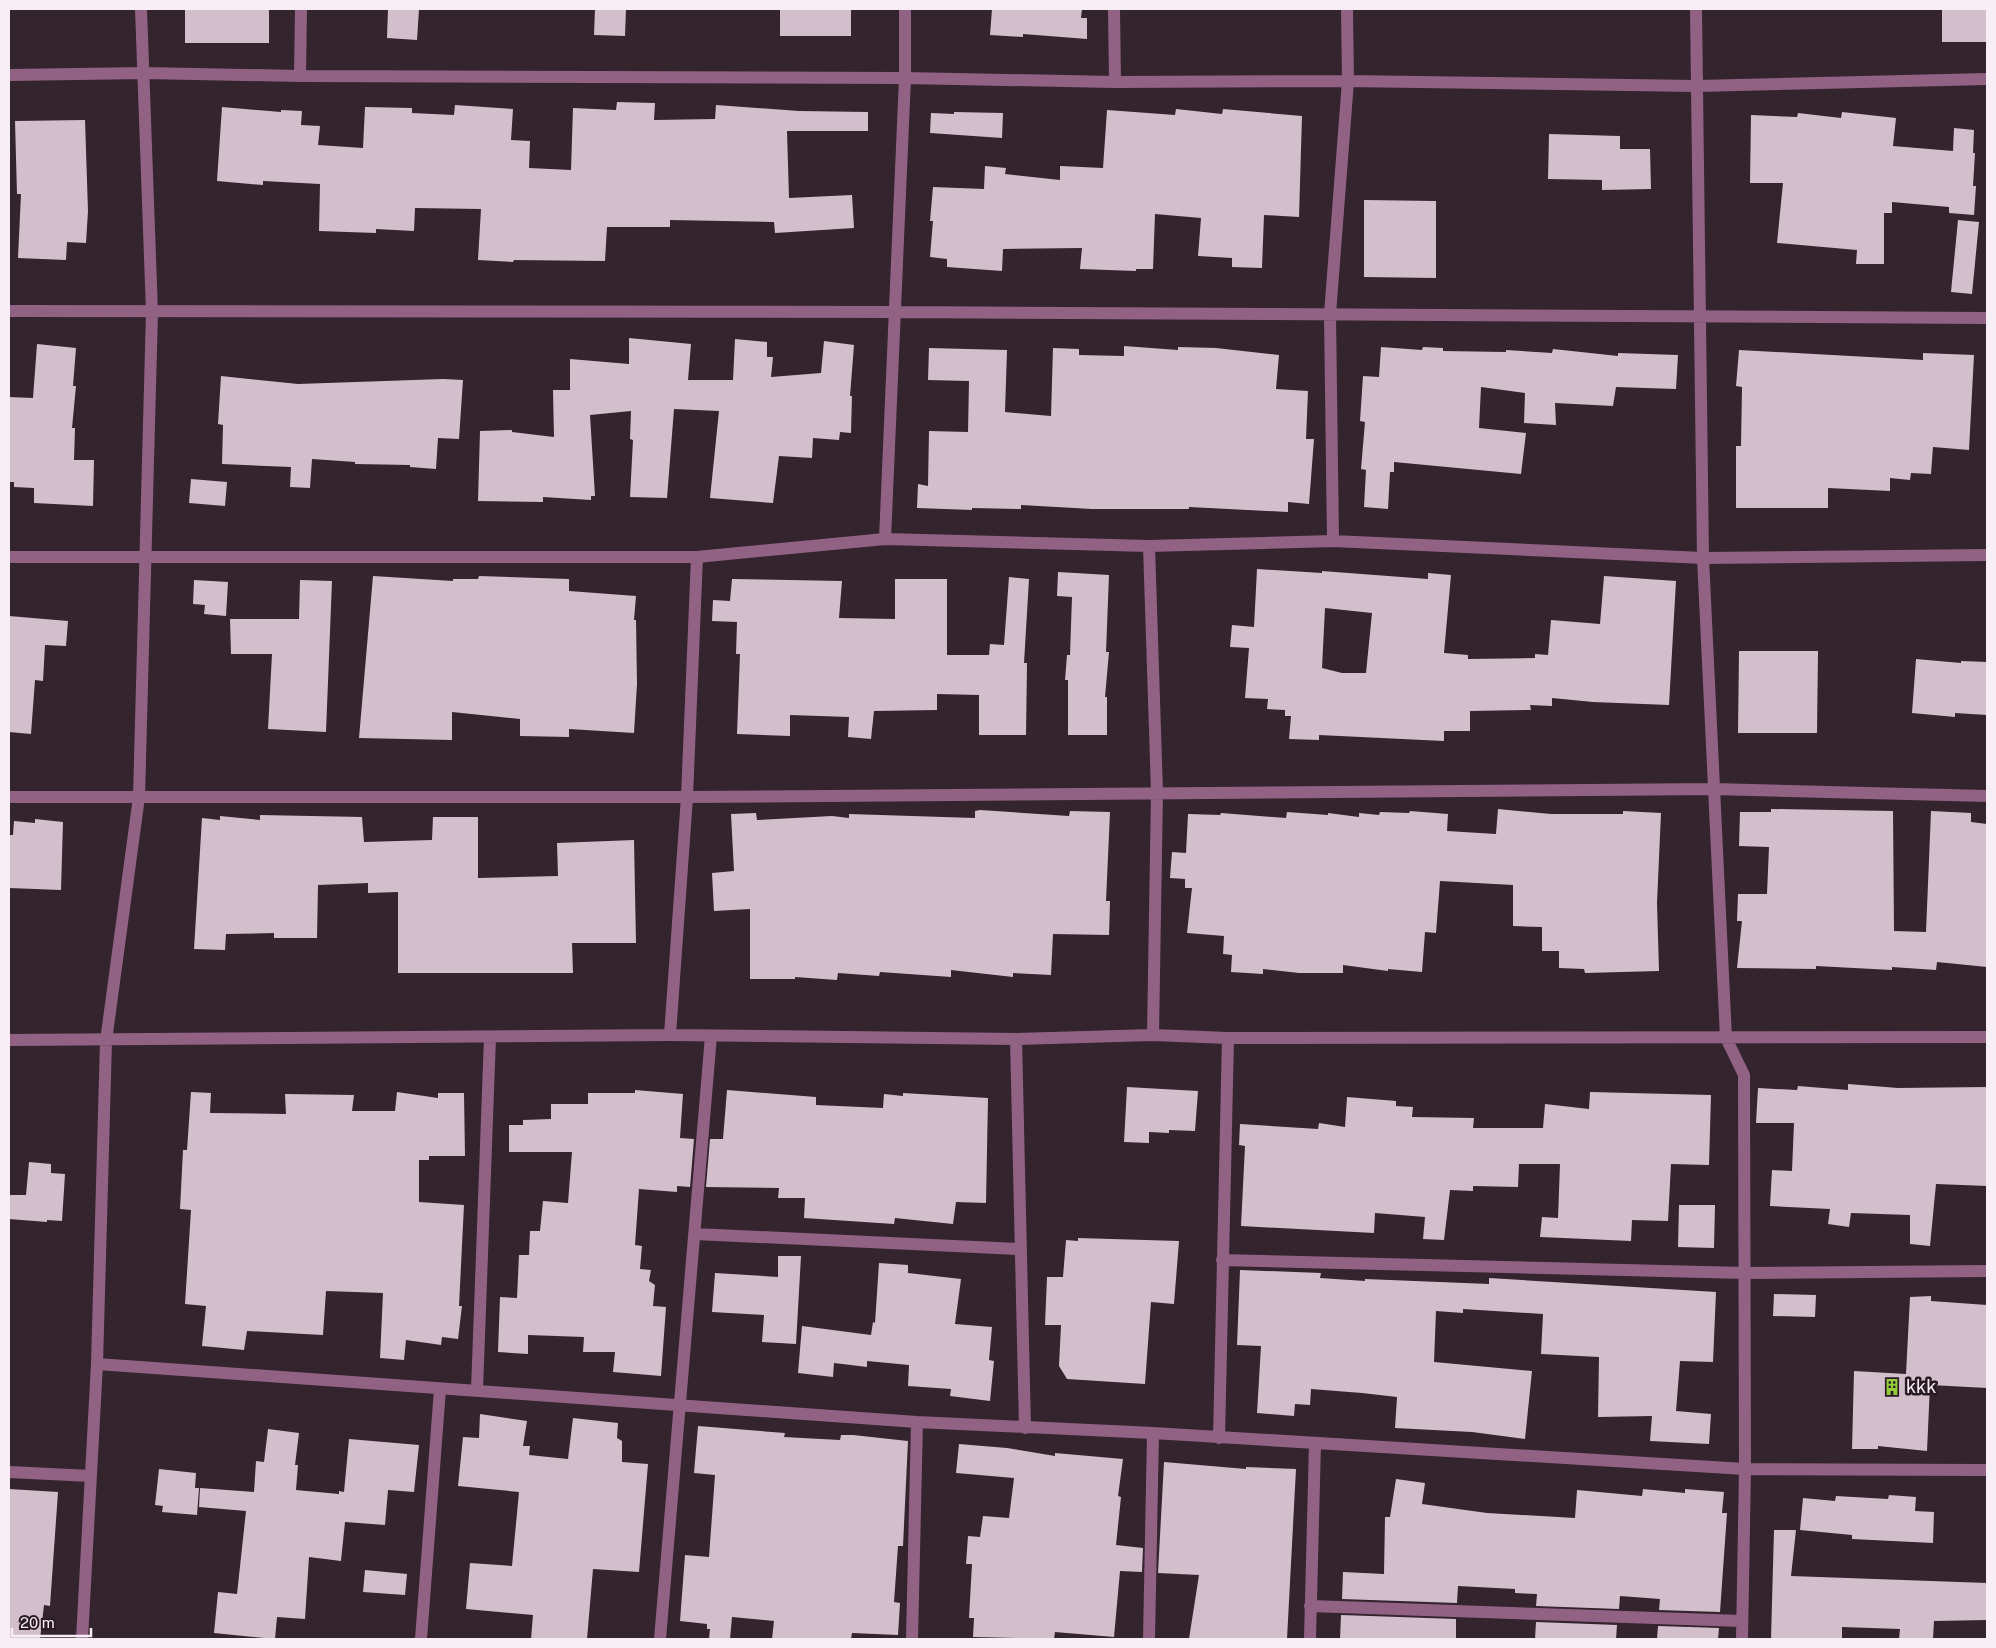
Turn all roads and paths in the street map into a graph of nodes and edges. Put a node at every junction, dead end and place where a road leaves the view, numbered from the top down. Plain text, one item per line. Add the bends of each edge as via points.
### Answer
1 (141, 9) edge
2 (301, 9) edge
3 (906, 9) edge
4 (1114, 9) edge
5 (1348, 9) edge
6 (1696, 9) edge
7 (145, 73) junction
8 (9, 75) edge
9 (300, 76) junction
10 (905, 78) junction
11 (1987, 79) edge
12 (1348, 81) junction
13 (1115, 82) junction
14 (1697, 86) junction
15 (9, 311) edge
16 (152, 312) junction
17 (895, 312) junction
18 (1330, 314) junction
19 (1700, 318) junction
20 (1987, 318) edge
21 (885, 539) junction
22 (1333, 541) junction
23 (1149, 546) junction
24 (1987, 556) edge
25 (9, 557) edge
26 (145, 557) junction
27 (697, 557) junction
28 (1703, 558) junction
29 (1714, 789) junction
30 (1157, 792) junction
31 (1987, 796) edge
32 (9, 797) edge
33 (139, 797) junction
34 (687, 797) junction
35 (670, 1035) junction
36 (1153, 1035) junction
37 (711, 1036) junction
38 (490, 1037) junction
39 (1987, 1037) edge
40 (1228, 1038) junction
41 (1726, 1038) junction
42 (1016, 1039) junction
43 (9, 1040) edge
44 (106, 1041) junction
45 (696, 1234) junction
46 (1019, 1249) junction
47 (1222, 1260) junction
48 (1987, 1272) edge
49 (1744, 1273) junction
50 (98, 1364) junction
51 (440, 1389) junction
52 (477, 1390) junction
53 (681, 1403) junction
54 (917, 1422) junction
55 (1025, 1428) junction
56 (1153, 1433) junction
57 (1218, 1438) junction
58 (1316, 1443) junction
59 (1745, 1469) junction
60 (1987, 1470) edge
61 (9, 1472) edge
62 (91, 1476) junction
63 (1310, 1606) junction
64 (1742, 1622) junction
65 (82, 1639) edge
66 (421, 1639) edge
67 (660, 1639) edge
68 (912, 1639) edge
69 (1149, 1639) edge
70 (1310, 1639) edge
71 (1742, 1639) edge

1 - 7 street
2 - 9 street
3 - 10 street
4 - 13 street
5 - 12 street
6 - 14 street
7 - 8 street
7 - 9 street
7 - 16 street
9 - 10 street
10 - 13 street
10 - 17 street
11 - 14 street
12 - 13 street
12 - 14 street
12 - 18 street
14 - 19 street
15 - 16 street
16 - 17 street
16 - 26 street
17 - 18 street
17 - 21 street
18 - 19 street
18 - 22 street
19 - 20 street
19 - 28 street
21 - 23 street
21 - 27 street
22 - 23 street
22 - 28 street
23 - 30 street
24 - 28 street
25 - 26 street
26 - 27 street
26 - 33 street
27 - 34 street
28 - 29 street
29 - 30 street
29 - 31 street
29 - 41 street
30 - 34 street
30 - 36 street
32 - 33 street
33 - 34 street
33 - 44 street
34 - 35 street
35 - 37 street
35 - 38 street
36 - 40 street
36 - 42 street
37 - 42 street
37 - 45 street
38 - 44 street
38 - 52 street
39 - 41 street
40 - 41 street
40 - 47 street
41 - 49 street via 1744,1075
42 - 46 street
43 - 44 street
44 - 50 street
45 - 46 street
45 - 53 street
46 - 55 street
47 - 49 street
47 - 57 street
48 - 49 street
49 - 59 street
50 - 51 street
50 - 62 street
51 - 52 street
51 - 66 street
52 - 53 street
53 - 54 street
53 - 67 street
54 - 55 street
54 - 68 street
55 - 56 street
56 - 57 street
56 - 69 street
57 - 58 street
58 - 59 street
58 - 63 street
59 - 60 street
59 - 64 street
61 - 62 street
62 - 65 street
63 - 64 street
63 - 70 street
64 - 71 street

